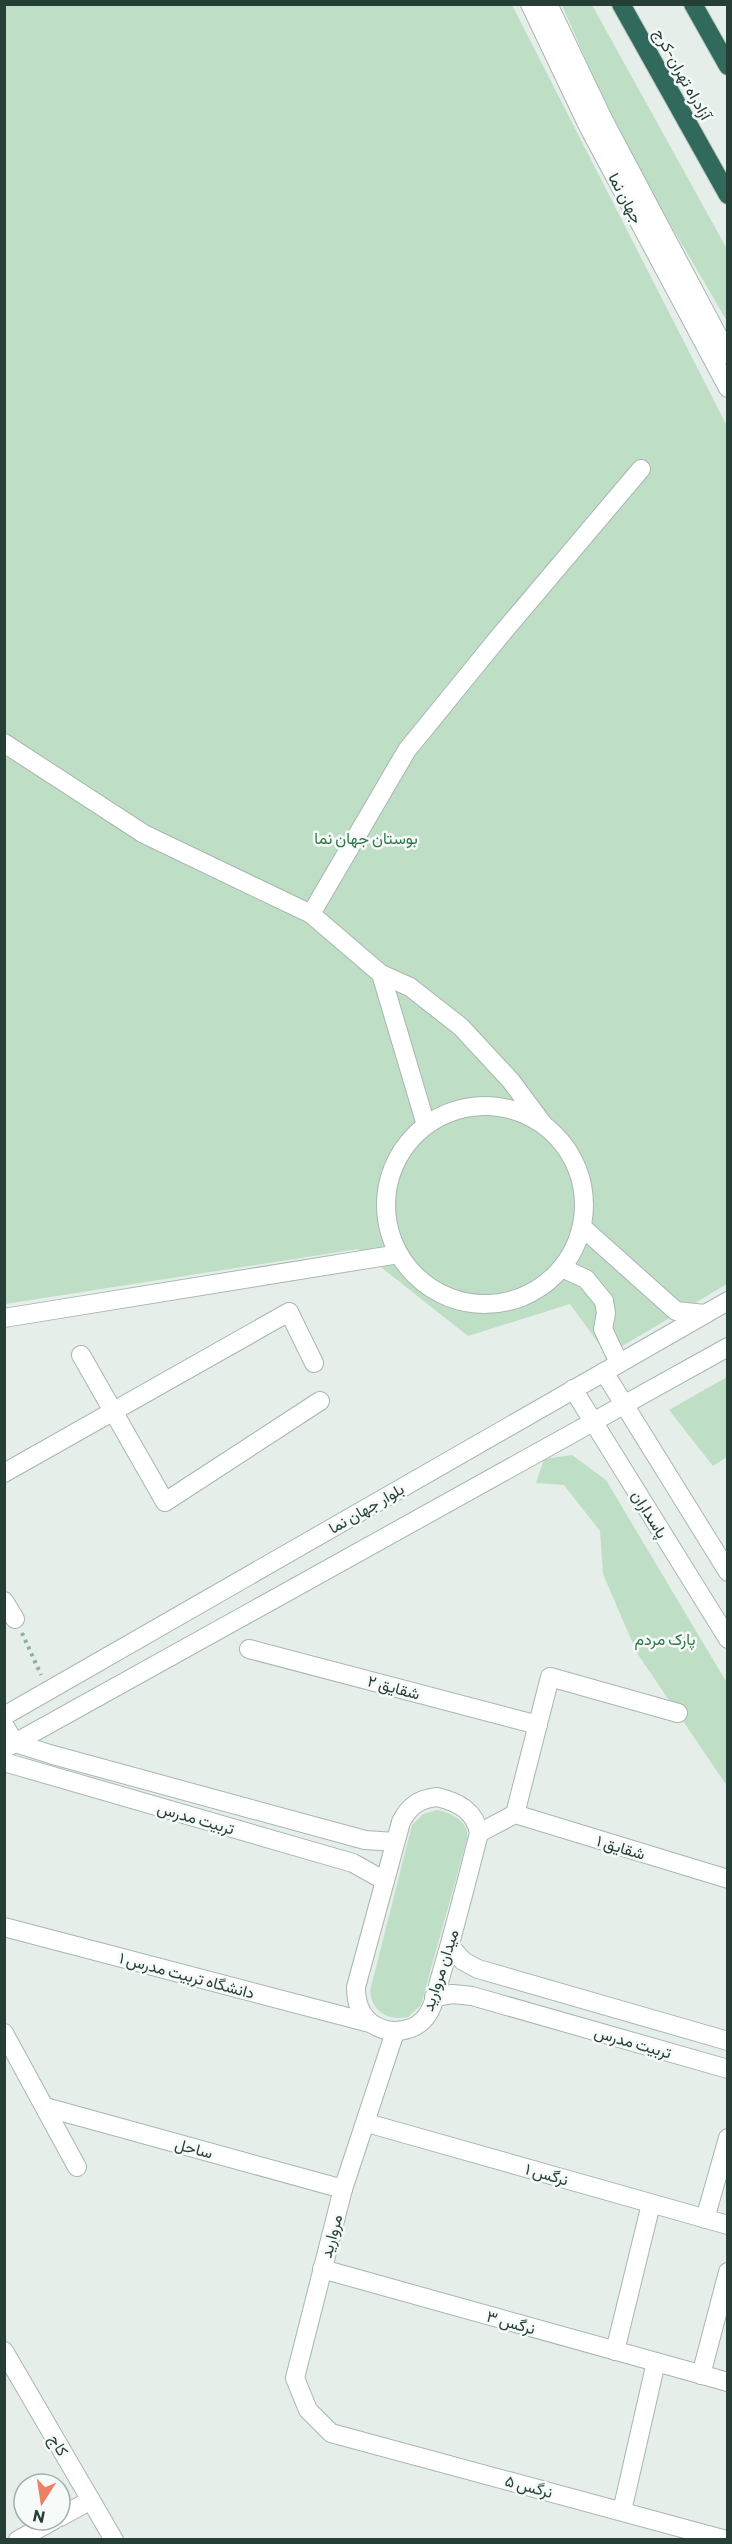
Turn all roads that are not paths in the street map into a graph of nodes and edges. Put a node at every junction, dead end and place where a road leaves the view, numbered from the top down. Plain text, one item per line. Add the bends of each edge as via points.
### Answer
1 (530, 4) edge
2 (548, 4) edge
3 (621, 4) edge
4 (693, 4) edge
5 (728, 66) edge
6 (728, 195) edge
7 (728, 355) edge
8 (728, 388) edge
9 (642, 469) dead end
10 (4, 743) edge
11 (311, 914) junction
12 (381, 974) junction
13 (543, 1124) junction
14 (426, 1125) junction
15 (582, 1227) junction
16 (399, 1254) junction
17 (562, 1268) junction
18 (728, 1301) edge
19 (705, 1314) junction
20 (4, 1318) edge
21 (728, 1347) edge
22 (81, 1354) dead end
23 (314, 1363) dead end
24 (611, 1367) junction
25 (573, 1389) junction
26 (320, 1401) dead end
27 (624, 1403) junction
28 (114, 1412) junction
29 (593, 1421) junction
30 (4, 1473) edge
31 (728, 1572) edge
32 (4, 1601) edge
33 (15, 1619) road end
34 (728, 1639) edge
35 (249, 1649) dead end
36 (678, 1713) dead end
37 (4, 1716) edge
38 (4, 1725) edge
39 (538, 1725) junction
40 (10, 1746) edge
41 (4, 1762) edge
42 (515, 1814) junction
43 (479, 1833) junction
44 (395, 1842) junction
45 (728, 1879) edge
46 (385, 1881) junction
47 (4, 1927) edge
48 (450, 1946) junction
49 (434, 1997) junction
50 (370, 2023) junction
51 (395, 2031) junction
52 (4, 2033) edge
53 (728, 2041) edge
54 (728, 2069) edge
55 (45, 2107) junction
56 (367, 2123) junction
57 (728, 2138) edge
58 (77, 2167) dead end
59 (344, 2189) junction
60 (651, 2204) junction
61 (705, 2219) junction
62 (728, 2226) edge
63 (322, 2269) junction
64 (728, 2272) edge
65 (4, 2350) edge
66 (615, 2351) junction
67 (656, 2362) junction
68 (701, 2375) junction
69 (728, 2382) edge
70 (331, 2433) joint
71 (91, 2500) junction
72 (72, 2510) edge
73 (622, 2511) junction
74 (32, 2532) edge
75 (18, 2540) edge
76 (114, 2540) edge
77 (726, 2540) edge

1 - 8 street, جهان نما via 588,126
2 - 7 street, جهان نما via 603,119
3 - 6 highway, آزادراه تهران-کرج
4 - 5 highway
9 - 11 street via 407,750
10 - 11 street via 144,834
11 - 12 street
12 - 13 street via 410,987 460,1027 511,1081
12 - 14 street
13 - 14 street via 515,1110 484,1106 453,1111
13 - 15 street via 564,1144 578,1169 585,1198
14 - 16 street via 405,1146 392,1171 386,1199 389,1227
15 - 17 street
15 - 19 street via 676,1311
16 - 17 street via 416,1276 438,1292 491,1304 518,1299 542,1286
16 - 20 street
17 - 24 street via 586,1279 604,1301 603,1329
18 - 19 street, بلوار جهان نما
19 - 24 street, بلوار جهان نما
21 - 27 street
22 - 28 street
23 - 28 street via 289,1312
24 - 25 street, بلوار جهان نما
24 - 27 street
25 - 29 street, پاسداران
25 - 37 street, بلوار جهان نما
26 - 28 street via 165,1502
27 - 29 street
27 - 31 street
28 - 30 street
29 - 34 street, پاسداران
29 - 40 street
32 - 33 street
35 - 39 street, شقایق ۲
36 - 39 street via 550,1677
38 - 40 street
39 - 42 street
40 - 44 street, تربیت مدرس via 365,1840
41 - 46 street, تربیت مدرس via 353,1863
42 - 43 street
42 - 45 street, شقایق ۱
43 - 44 street via 477,1821 459,1805 437,1797 425,1798 406,1811
43 - 48 street, میدان مروارید
44 - 46 street
46 - 50 street via 356,1987 361,2013
47 - 50 street, ۱ دانشگاه تربیت مدرس
48 - 49 street, میدان مروارید
48 - 53 street, تربیت مدرس via 463,1961 478,1969
49 - 51 street, میدان مروارید via 429,2013 420,2023
49 - 54 street, تربیت مدرس via 472,1996
50 - 51 street
51 - 56 street, مروارید
52 - 55 street
55 - 58 street
55 - 59 street, ساحل
56 - 59 street, مروارید
56 - 60 street, نرگس ۱
57 - 61 street
59 - 63 street, مروارید
60 - 61 street, نرگس ۱
60 - 66 street
61 - 62 street, نرگس ۱
63 - 66 street, نرگس ۳
63 - 70 street, مروارید via 295,2378 308,2410
64 - 68 street
65 - 71 street, کاج
66 - 67 street, نرگس ۳
67 - 68 street, نرگس ۳
67 - 73 street
68 - 69 street, نرگس ۳
70 - 73 street, ۵ نرگس
71 - 72 street
71 - 76 street, کاج
73 - 77 street, ۵ نرگس
74 - 75 street

